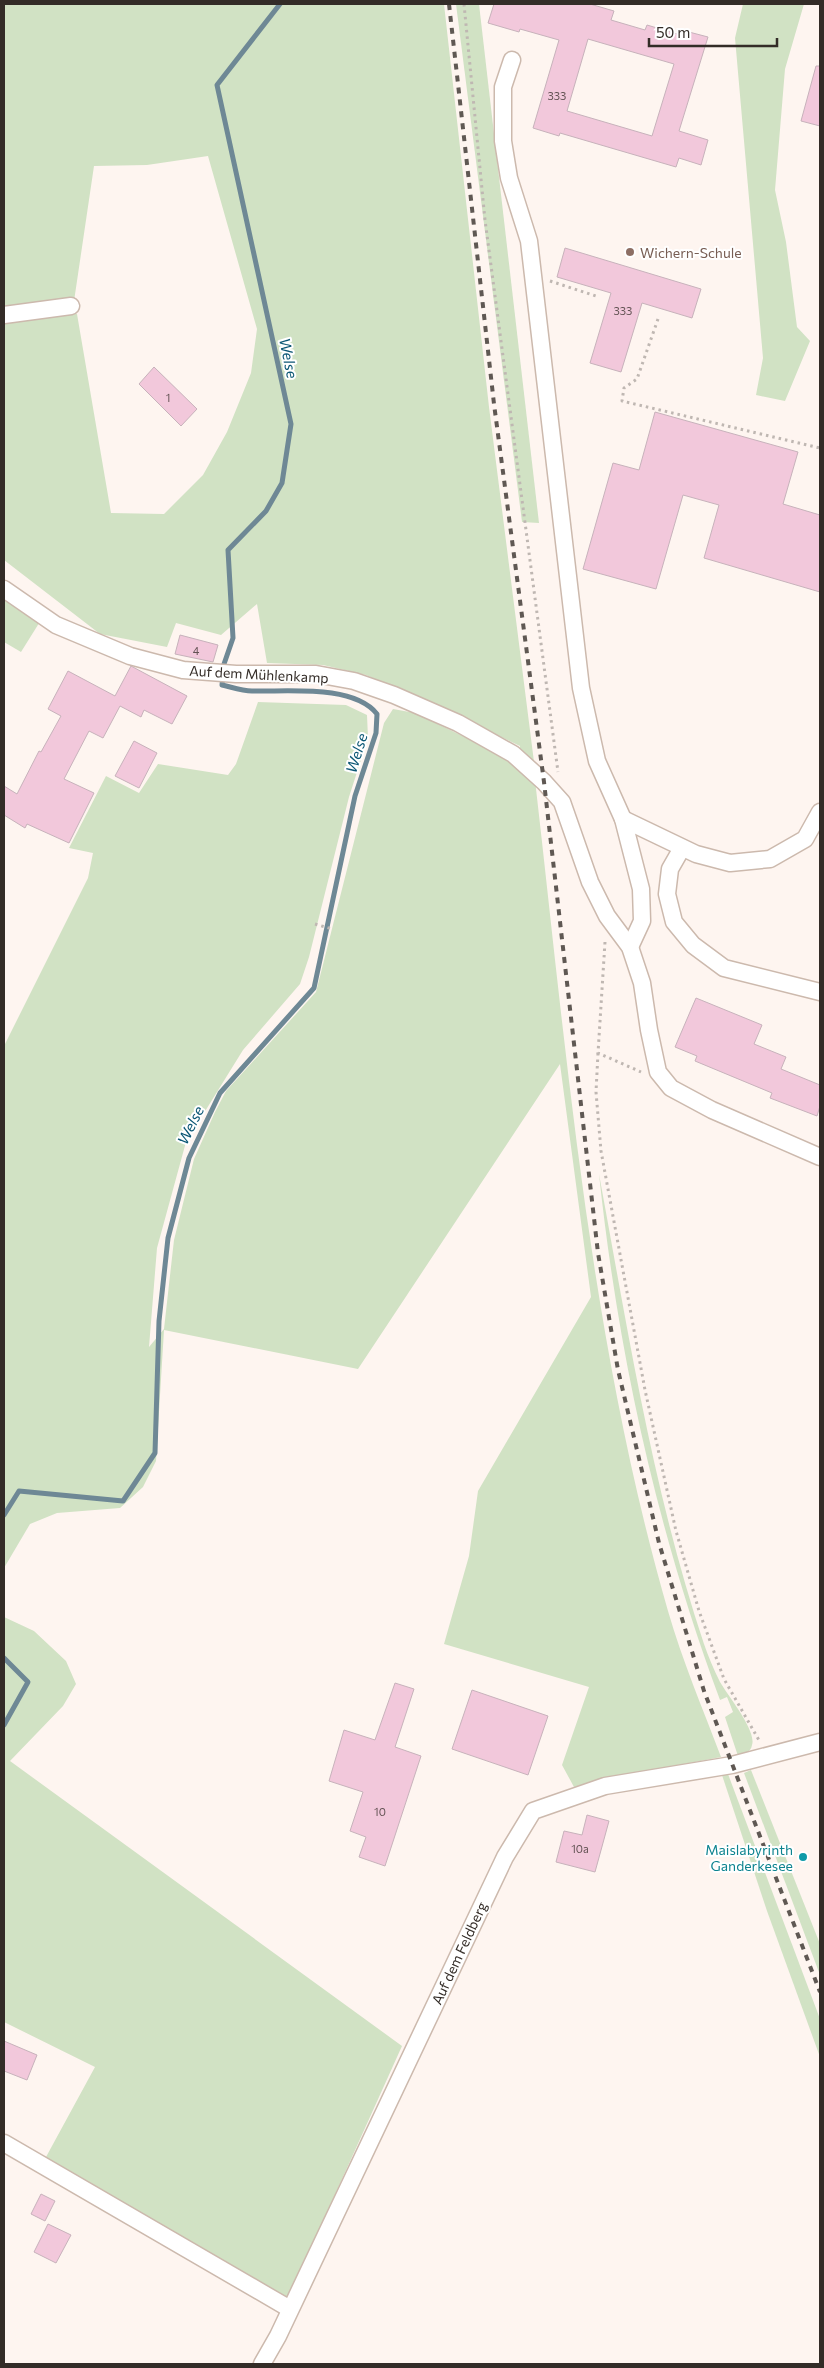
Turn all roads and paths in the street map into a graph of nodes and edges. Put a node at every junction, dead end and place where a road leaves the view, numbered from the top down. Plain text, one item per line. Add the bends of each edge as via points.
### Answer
1 (464, 4) edge
2 (512, 60) dead end
3 (533, 276) junction
4 (600, 297) dead end
5 (71, 306) dead end
6 (4, 315) edge
7 (658, 319) dead end
8 (820, 448) edge
9 (4, 589) edge
10 (558, 772) dead end
11 (820, 812) edge
12 (623, 819) junction
13 (682, 848) junction
14 (607, 916) junction
15 (315, 924) dead end
16 (332, 929) dead end
17 (630, 947) junction
18 (820, 992) edge
19 (598, 1053) junction
20 (666, 1082) junction
21 (820, 1157) edge
22 (820, 1742) edge
23 (766, 1757) junction
24 (4, 2143) edge
25 (290, 2309) junction
26 (262, 2364) edge

1 - 10 path via 485,220
2 - 3 street via 503,87 503,141 509,178 529,241
3 - 4 path
3 - 12 street via 581,688 597,761
5 - 6 street
7 - 8 path via 637,379 624,388 622,401
9 - 14 street, Auf dem Mühlenkamp via 56,625 130,656 183,670 316,674 354,681 458,723 513,754 562,802 590,882
11 - 13 street via 805,839 770,859 730,863
12 - 13 street
12 - 17 street via 641,889 642,921
13 - 18 street via 670,869 667,894 674,922 693,945 724,968
14 - 17 street, Auf dem Mühlenkamp
14 - 19 path
15 - 16 path
17 - 20 street, Auf dem Mühlenkamp via 642,983 658,1072
19 - 20 path
19 - 23 path via 596,1092 601,1151 643,1381 676,1531 699,1611 724,1679 757,1734
20 - 21 street, Auf dem Mühlenkamp via 671,1088 712,1110
22 - 23 street, Auf dem Feldberg
23 - 25 street, Auf dem Feldberg via 605,1786 533,1811 504,1858
24 - 25 street
25 - 26 street, Auf dem Feldberg

